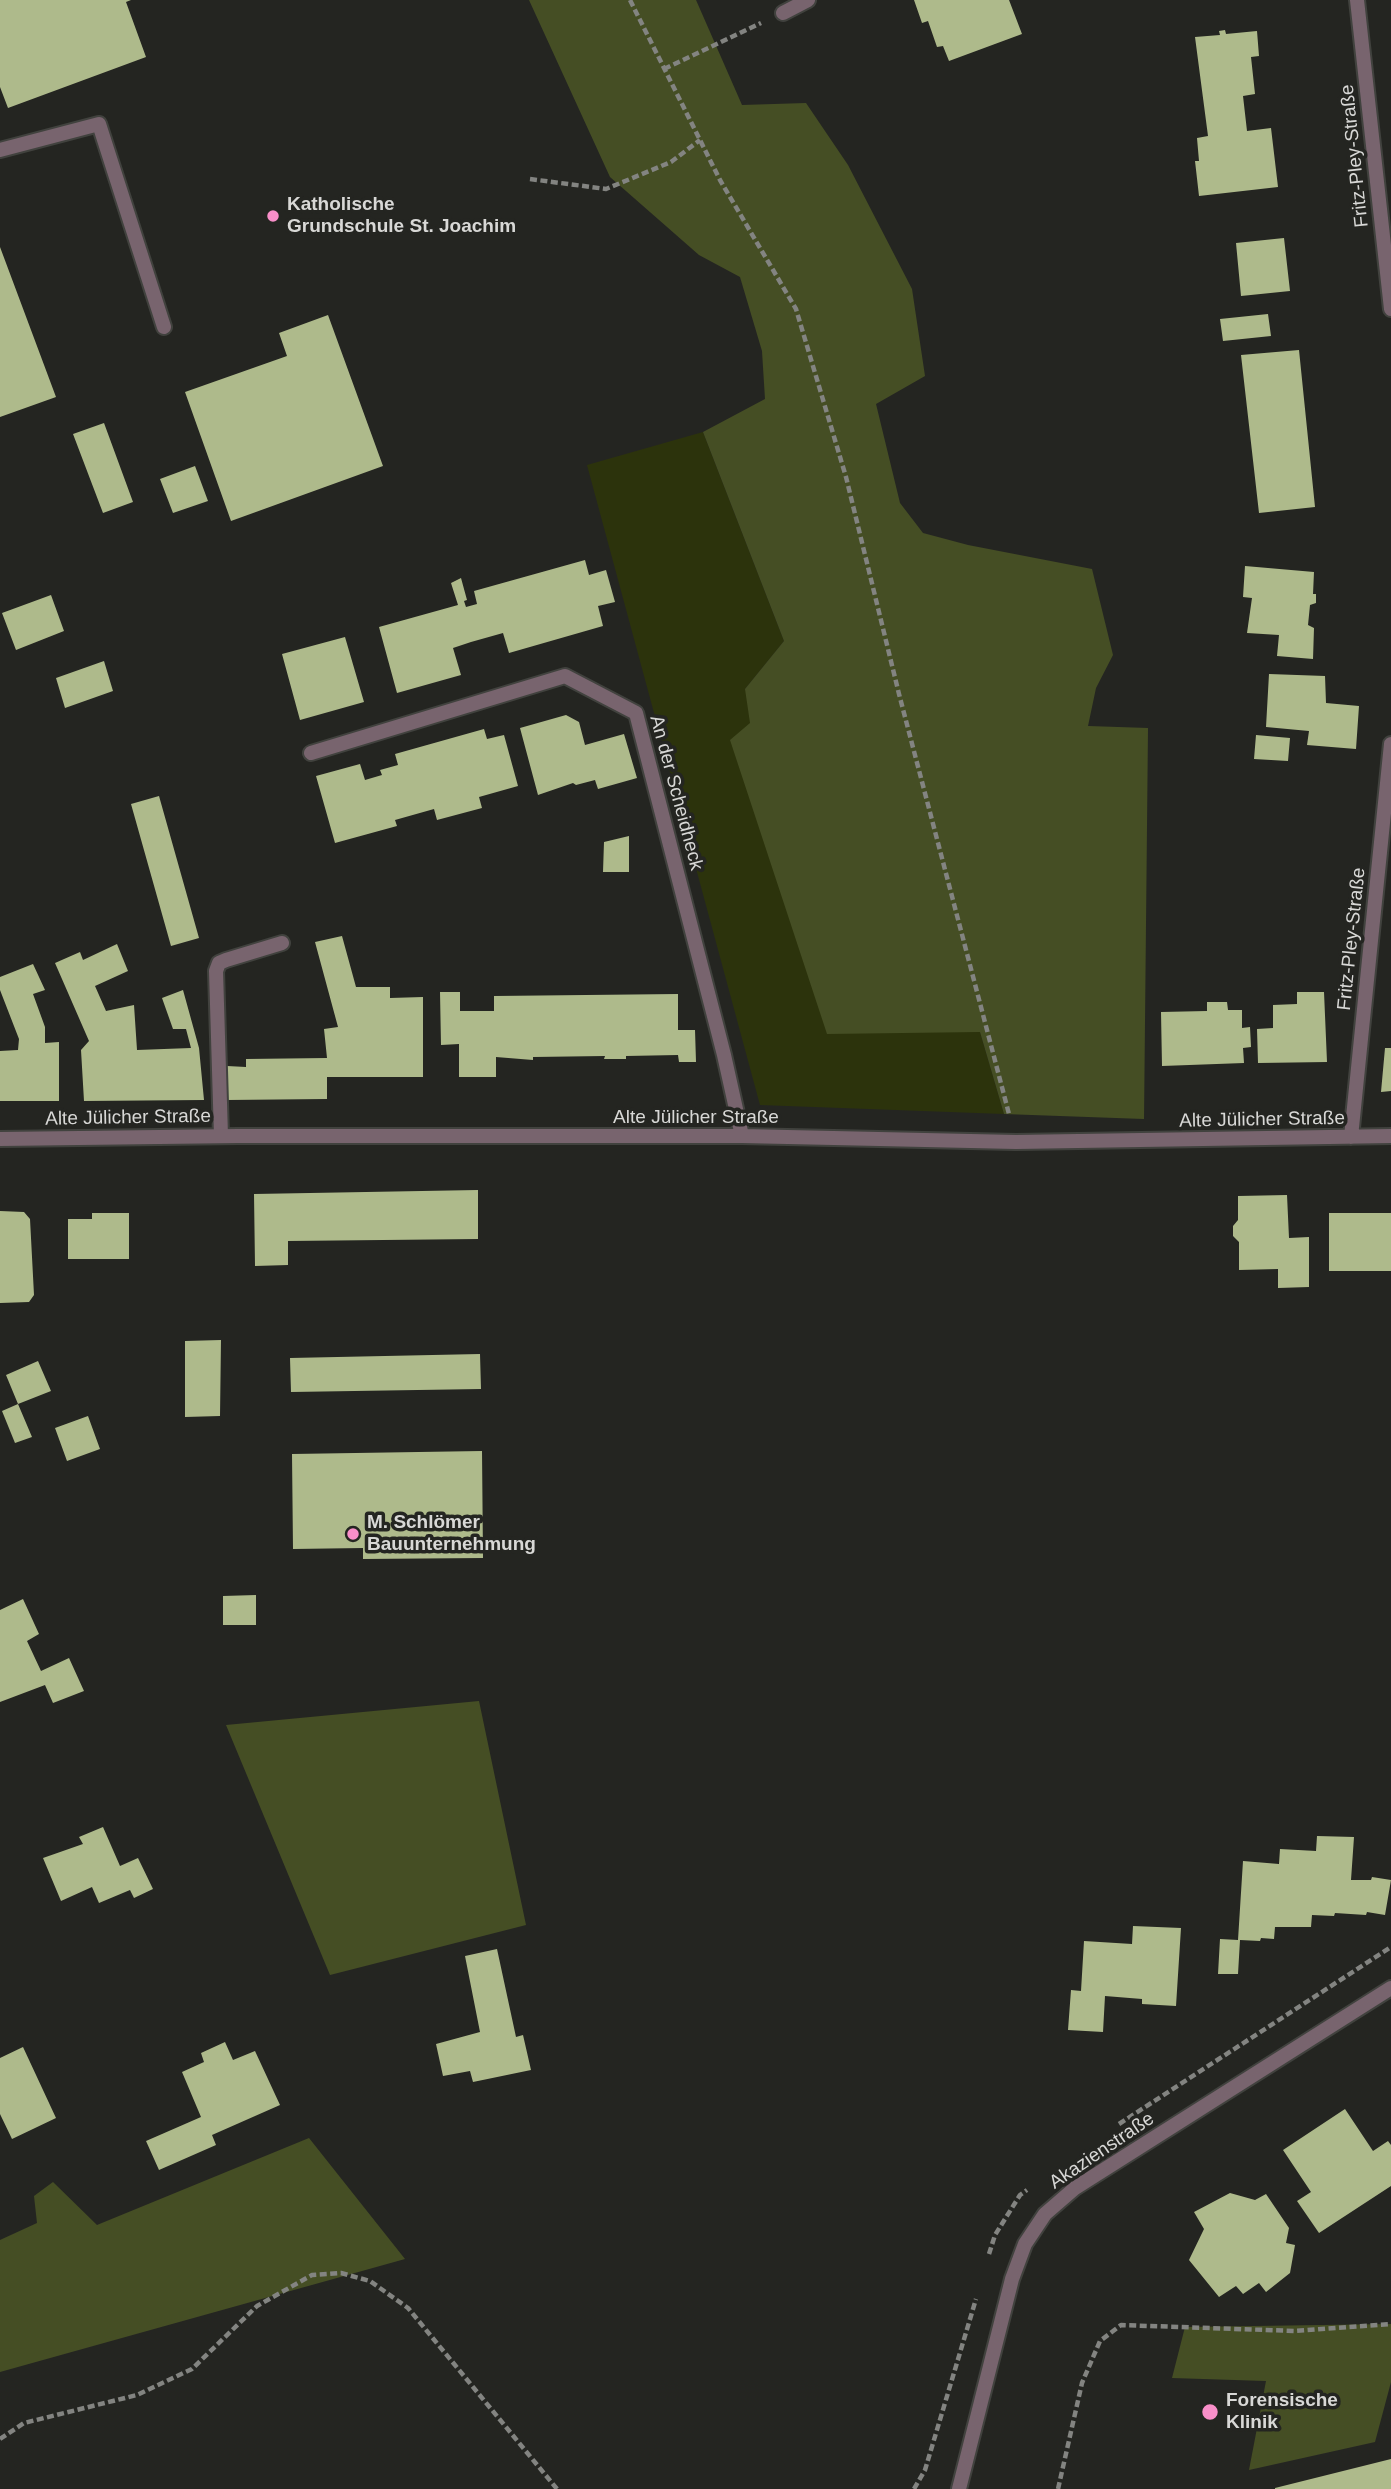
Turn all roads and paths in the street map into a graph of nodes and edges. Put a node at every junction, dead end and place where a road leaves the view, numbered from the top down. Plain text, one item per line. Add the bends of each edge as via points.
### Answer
1 (630, 0) edge
2 (808, 0) edge
3 (1357, 0) edge
4 (783, 13) joint
5 (664, 69) junction
6 (700, 140) junction
7 (0, 150) edge
8 (530, 179) dead end
9 (1391, 309) edge
10 (164, 327) dead end
11 (1391, 744) edge
12 (311, 753) dead end
13 (282, 943) dead end
14 (221, 1136) junction
15 (742, 1136) junction
16 (1391, 1136) edge
17 (1350, 1137) junction
18 (0, 1139) edge
19 (1016, 1142) junction
20 (1391, 1988) edge
21 (1391, 2324) edge
22 (0, 2439) edge
23 (556, 2489) edge
24 (959, 2489) edge
25 (1058, 2489) edge

1 - 5 path
2 - 4 street
3 - 9 street, Fritz-Pley-Straße
4 - 5 path
5 - 6 path
6 - 8 path via 671,162 606,189
6 - 19 path via 796,309 846,477
7 - 10 street via 99,124
11 - 17 street, Fritz-Pley-Straße
12 - 15 street, An der Scheidheck via 565,676 636,713
13 - 14 street via 226,960 216,971
14 - 15 street, Alte Jülicher Straße
14 - 18 street, Alte Jülicher Straße
15 - 19 street, Alte Jülicher Straße
16 - 17 street, Alte Jülicher Straße
17 - 19 street, Alte Jülicher Straße
20 - 24 street, Akazienstraße via 1075,2188 1045,2214 1025,2244 1012,2279
21 - 25 path via 1295,2331 1121,2325 1100,2341 1082,2383
22 - 23 path via 24,2423 136,2395 192,2369 257,2306 312,2275 341,2273 370,2281 408,2308

